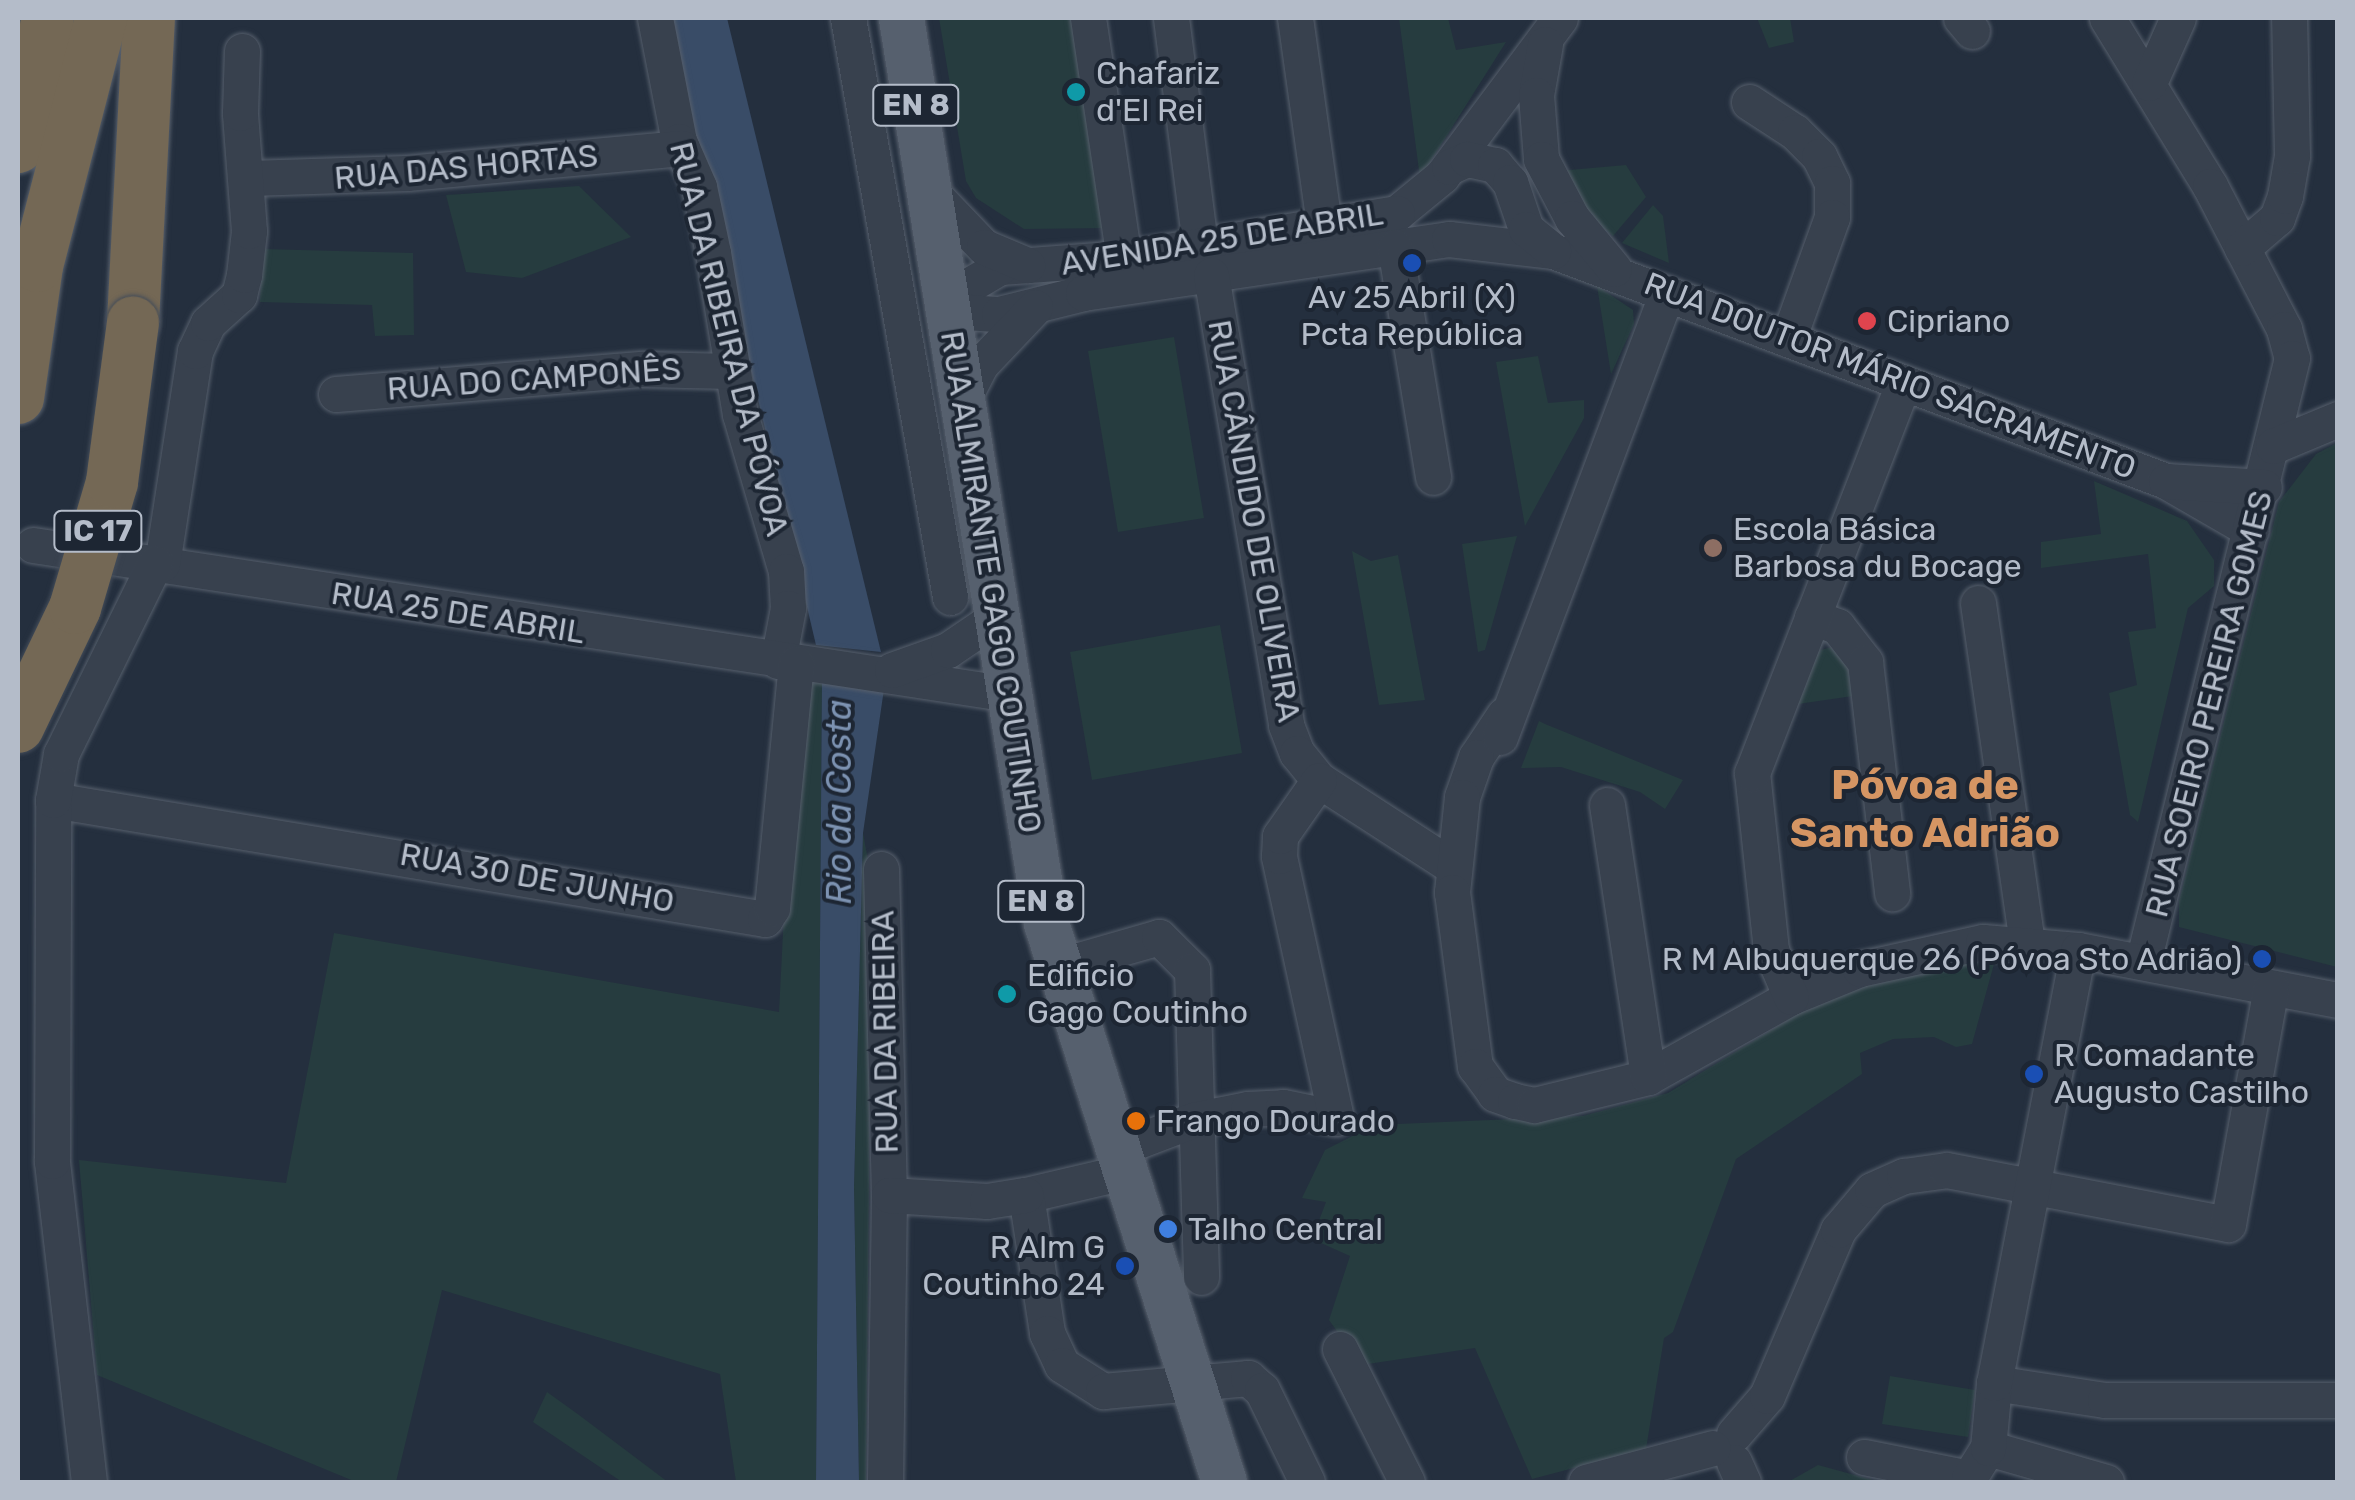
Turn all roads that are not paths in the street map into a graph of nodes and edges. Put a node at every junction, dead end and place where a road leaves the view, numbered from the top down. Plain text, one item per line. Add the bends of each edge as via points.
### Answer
1 (48, 18) edge
2 (101, 18) edge
3 (149, 18) edge
4 (655, 18) edge
5 (848, 18) edge
6 (900, 18) edge
7 (1088, 18) edge
8 (1171, 18) edge
9 (1295, 18) edge
10 (2107, 18) edge
11 (2178, 18) edge
12 (2289, 18) edge
13 (1554, 26) edge
14 (242, 51) dead end
15 (2149, 84) junction
16 (1749, 102) dead end
17 (1488, 117) junction
18 (919, 122) junction
19 (868, 131) junction
20 (18, 147) edge
21 (682, 148) junction
22 (1495, 165) junction
23 (1446, 172) junction
24 (249, 178) junction
25 (931, 192) junction
26 (1516, 196) junction
27 (1324, 225) junction
28 (1460, 238) junction
29 (1394, 246) junction
30 (2242, 248) junction
31 (1553, 251) junction
32 (1124, 258) junction
33 (1205, 259) junction
34 (1035, 266) junction
35 (1614, 269) junction
36 (1667, 294) junction
37 (946, 298) junction
38 (1043, 304) junction
39 (1788, 338) junction
40 (732, 370) junction
41 (1903, 384) junction
42 (336, 394) dead end
43 (18, 398) edge
44 (963, 400) junction
45 (2338, 419) edge
46 (2273, 446) junction
47 (1433, 477) dead end
48 (2166, 482) junction
49 (2264, 487) junction
50 (2250, 530) junction
51 (33, 545) dead end
52 (158, 564) junction
53 (950, 596) dead end
54 (1978, 603) dead end
55 (998, 616) junction
56 (1812, 617) junction
57 (793, 663) junction
58 (884, 673) junction
59 (1010, 694) junction
60 (18, 727) edge
61 (1319, 780) junction
62 (53, 800) junction
63 (1607, 805) dead end
64 (1455, 851) junction
65 (881, 869) dead end
66 (1892, 893) dead end
67 (2028, 943) junction
68 (2078, 950) junction
69 (2143, 962) junction
70 (1058, 966) junction
71 (2271, 988) junction
72 (1791, 996) junction
73 (2338, 1000) edge
74 (1648, 1077) junction
75 (1193, 1120) junction
76 (1120, 1160) junction
77 (2035, 1184) junction
78 (888, 1195) junction
79 (1026, 1195) junction
80 (1201, 1277) dead end
81 (1340, 1349) dead end
82 (1193, 1382) junction
83 (1994, 1382) junction
84 (2338, 1400) edge
85 (1988, 1448) junction
86 (1731, 1457) edge
87 (1864, 1457) dead end
88 (89, 1482) edge
89 (885, 1482) edge
90 (1224, 1482) edge
91 (1307, 1482) edge
92 (1407, 1482) edge
93 (1586, 1482) edge
94 (2106, 1482) edge

1 - 20 highway
2 - 43 highway via 37,266
3 - 60 highway, IC 17, bridge via 133,322 112,482 74,608
4 - 21 street, RUA DA RIBEIRA DA PÓVOA
5 - 19 street
6 - 18 main road, RUA ALMIRANTE GAGO COUTINHO / EN 8
7 - 32 street
8 - 33 street, RUA CÂNDIDO DE OLIVEIRA
9 - 27 street
10 - 15 street, RUA SOEIRO PEREIRA GOMES
11 - 15 street
12 - 30 street via 2292,156 2285,196 2277,218
13 - 17 street, AVENIDA 25 DE ABRIL
13 - 35 street via 1536,95 1542,160 1572,218
14 - 24 street via 240,114
15 - 30 street, RUA SOEIRO PEREIRA GOMES
16 - 39 street via 1795,132 1832,183 1832,217
17 - 22 street via 1484,140
17 - 23 street, AVENIDA 25 DE ABRIL
18 - 19 street
18 - 25 main road, RUA ALMIRANTE GAGO COUTINHO / EN 8
19 - 53 street
21 - 24 street, RUA DAS HORTAS via 387,174
21 - 40 street, RUA DA RIBEIRA DA PÓVOA via 702,203
22 - 23 street via 1467,159
22 - 26 street
23 - 27 street, AVENIDA 25 DE ABRIL via 1398,213
23 - 28 street via 1437,208
24 - 52 street via 244,275 239,296 208,323 195,351
25 - 34 street, AVENIDA 25 DE ABRIL via 984,247
25 - 37 main road, RUA ALMIRANTE GAGO COUTINHO / EN 8
26 - 28 street via 1507,220
26 - 31 street via 1526,230
27 - 33 street, AVENIDA 25 DE ABRIL
28 - 29 street, AVENIDA 25 DE ABRIL
28 - 31 street, AVENIDA 25 DE ABRIL
29 - 33 street, AVENIDA 25 DE ABRIL
29 - 47 street
30 - 46 street, RUA SOEIRO PEREIRA GOMES via 2292,358
31 - 35 street, AVENIDA 25 DE ABRIL
32 - 33 street, AVENIDA 25 DE ABRIL
32 - 34 street, AVENIDA 25 DE ABRIL
33 - 38 street, AVENIDA 25 DE ABRIL
33 - 61 street, RUA CÂNDIDO DE OLIVEIRA via 1286,725
34 - 37 street, AVENIDA 25 DE ABRIL via 986,271
34 - 38 street, AVENIDA 25 DE ABRIL
35 - 36 street, RUA DOUTOR MÁRIO SACRAMENTO
36 - 39 street, RUA DOUTOR MÁRIO SACRAMENTO
36 - 64 street via 1504,715 1476,757
37 - 38 street, AVENIDA 25 DE ABRIL via 983,314
37 - 44 main road, RUA ALMIRANTE GAGO COUTINHO / EN 8
38 - 44 street, AVENIDA 25 DE ABRIL via 980,366
39 - 41 street, RUA DOUTOR MÁRIO SACRAMENTO
40 - 42 street, RUA DO CAMPONÊS via 643,369
40 - 57 street, RUA DA RIBEIRA DA PÓVOA via 786,572
41 - 48 street, RUA DOUTOR MÁRIO SACRAMENTO
41 - 56 street
44 - 55 main road, RUA ALMIRANTE GAGO COUTINHO / EN 8
45 - 46 street
46 - 49 street, RUA SOEIRO PEREIRA GOMES
48 - 49 street, RUA DOUTOR MÁRIO SACRAMENTO
48 - 50 street, RUA DOUTOR MÁRIO SACRAMENTO
49 - 50 street, RUA SOEIRO PEREIRA GOMES
50 - 69 street, RUA SOEIRO PEREIRA GOMES
51 - 52 street, RUA 25 DE ABRIL
52 - 57 street, RUA 25 DE ABRIL
52 - 62 street via 61,754
54 - 67 street
55 - 58 street, RUA 25 DE ABRIL via 948,650
55 - 59 main road, RUA ALMIRANTE GAGO COUTINHO / EN 8
56 - 66 street via 1838,626 1865,662
56 - 72 street via 1751,791 1770,950
57 - 58 street, RUA 25 DE ABRIL
57 - 62 street, RUA 30 DE JUNHO via 772,908 765,919
58 - 59 street, RUA 25 DE ABRIL
59 - 70 main road, RUA ALMIRANTE GAGO COUTINHO / EN 8
61 - 64 street, RUA CÂNDIDO DE OLIVEIRA
61 - 75 street, RUA DA RIBEIRA via 1280,836 1279,856 1336,1118 1283,1107
62 - 88 street via 52,1162
63 - 74 street
64 - 74 street via 1475,1066 1495,1094 1534,1105
65 - 78 street, RUA DA RIBEIRA
67 - 68 street
67 - 72 street via 1983,942 1905,958
68 - 69 street
68 - 77 street
69 - 71 street
70 - 75 street via 1159,937 1192,970
70 - 76 main road, RUA ALMIRANTE GAGO COUTINHO / EN 8
71 - 73 street
71 - 77 street via 2228,1224
72 - 74 street
75 - 76 street, RUA DA RIBEIRA
75 - 80 street
76 - 79 street, RUA DA RIBEIRA
76 - 82 main road, RUA ALMIRANTE GAGO COUTINHO / EN 8
77 - 83 street
77 - 86 street via 1947,1170 1904,1176 1872,1190 1838,1230 1767,1396
78 - 79 street, RUA DA RIBEIRA via 987,1201
78 - 89 street, RUA DA RIBEIRA
79 - 82 street via 1047,1333 1062,1365 1103,1391
81 - 92 street
82 - 90 main road, RUA ALMIRANTE GAGO COUTINHO / EN 8
82 - 91 street via 1248,1378 1262,1390
83 - 84 street via 2105,1400
83 - 85 street
85 - 87 street via 1969,1478
85 - 94 street
86 - 93 street

